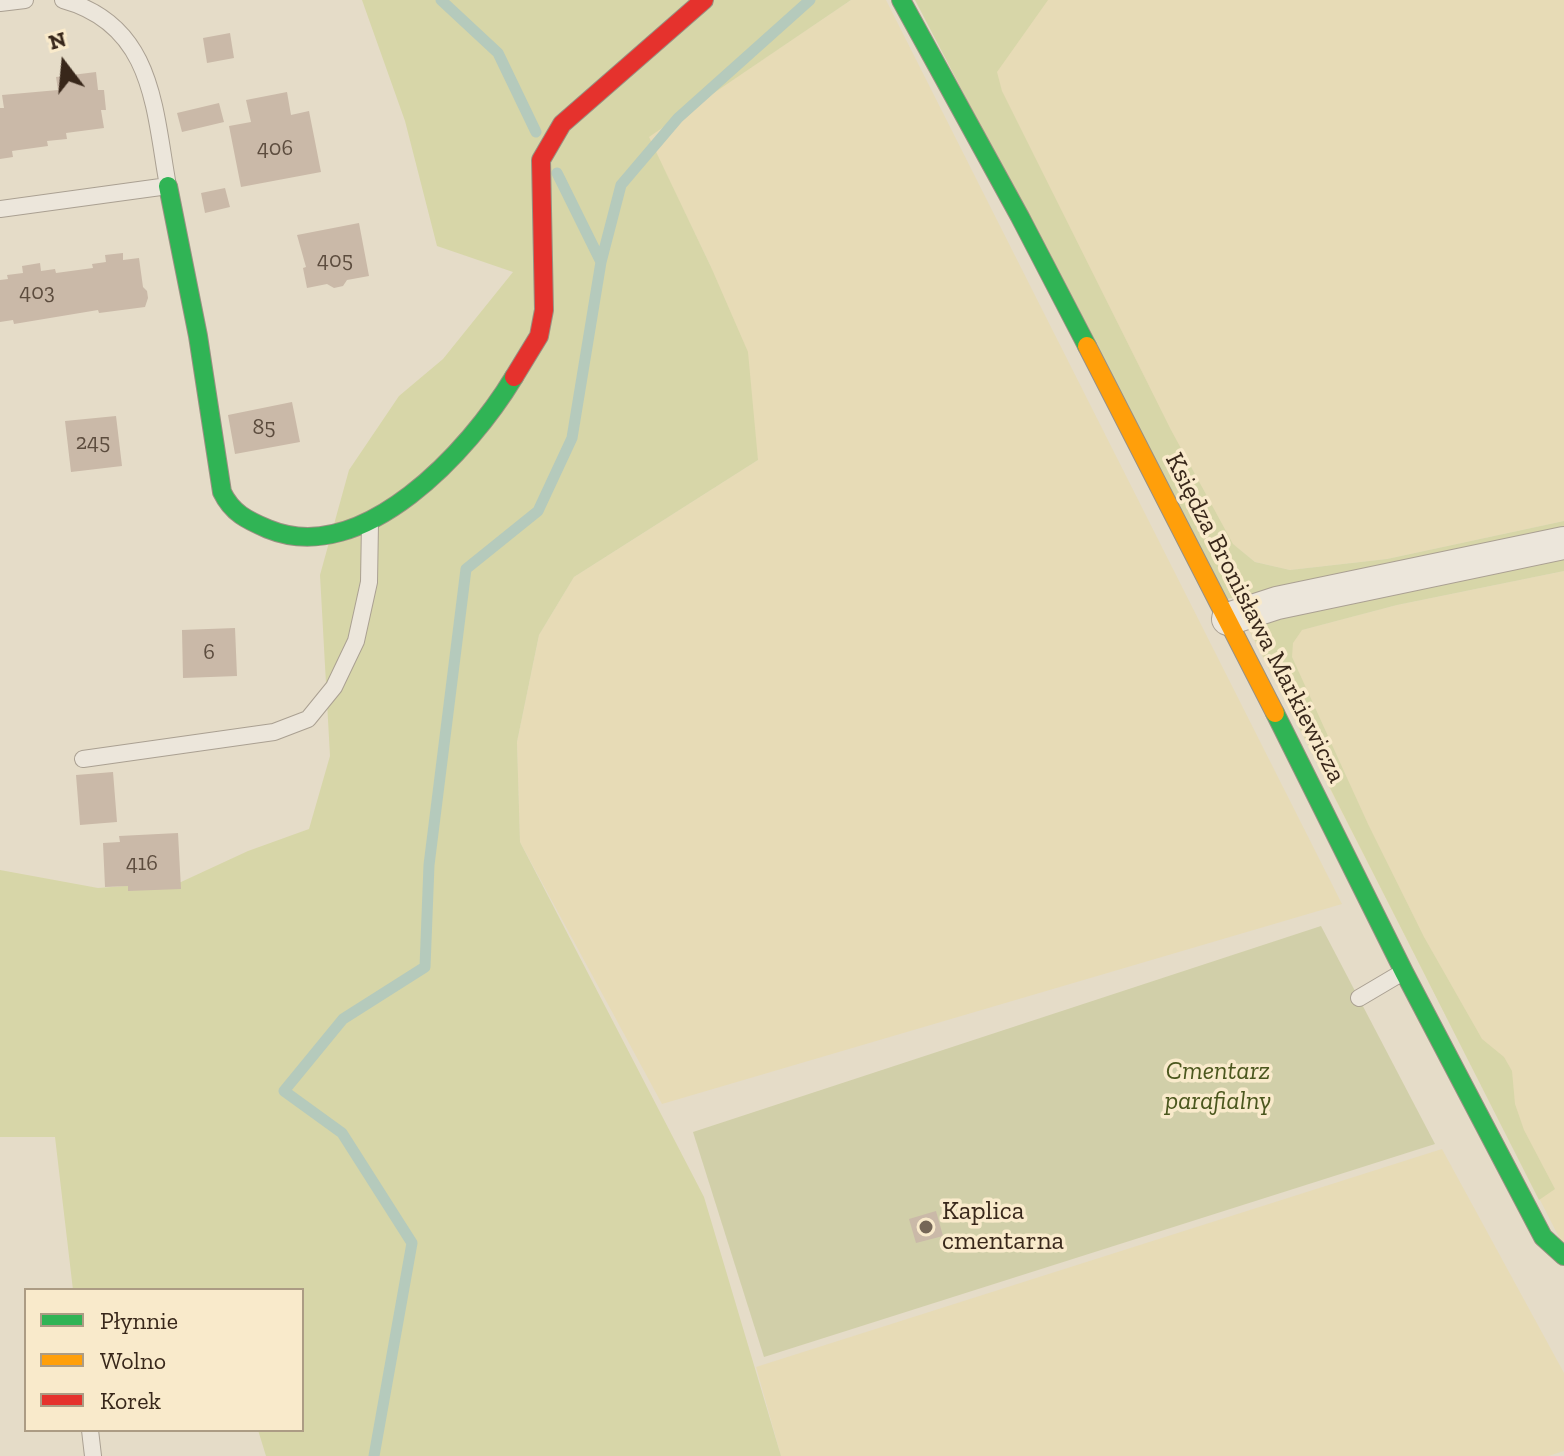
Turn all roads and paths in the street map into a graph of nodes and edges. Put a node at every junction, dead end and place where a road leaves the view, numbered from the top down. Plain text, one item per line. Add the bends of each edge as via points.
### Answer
1 (25, 0) edge
2 (63, 0) edge
3 (704, 0) edge
4 (901, 0) edge
5 (0, 3) edge
6 (168, 186) junction
7 (0, 209) edge
8 (370, 522) junction
9 (1564, 543) edge
10 (1228, 619) junction
11 (83, 759) dead end
12 (1404, 972) junction
13 (1359, 998) dead end
14 (1564, 1256) edge
15 (90, 1432) edge
16 (93, 1456) edge

1 - 5 lane
2 - 6 lane via 86,6 133,46 150,82
3 - 8 street via 562,124 541,160 544,310 539,336 502,397 441,469
4 - 10 street, Księdza Bronisława Markiewicza
6 - 7 lane
6 - 8 street via 222,492 229,507 285,536 308,537
8 - 11 lane via 369,582 356,641 334,687 308,719 274,732
9 - 10 street via 1277,603
10 - 12 street, Księdza Bronisława Markiewicza
12 - 13 lane
12 - 14 street, Księdza Bronisława Markiewicza via 1543,1237
15 - 16 lane

